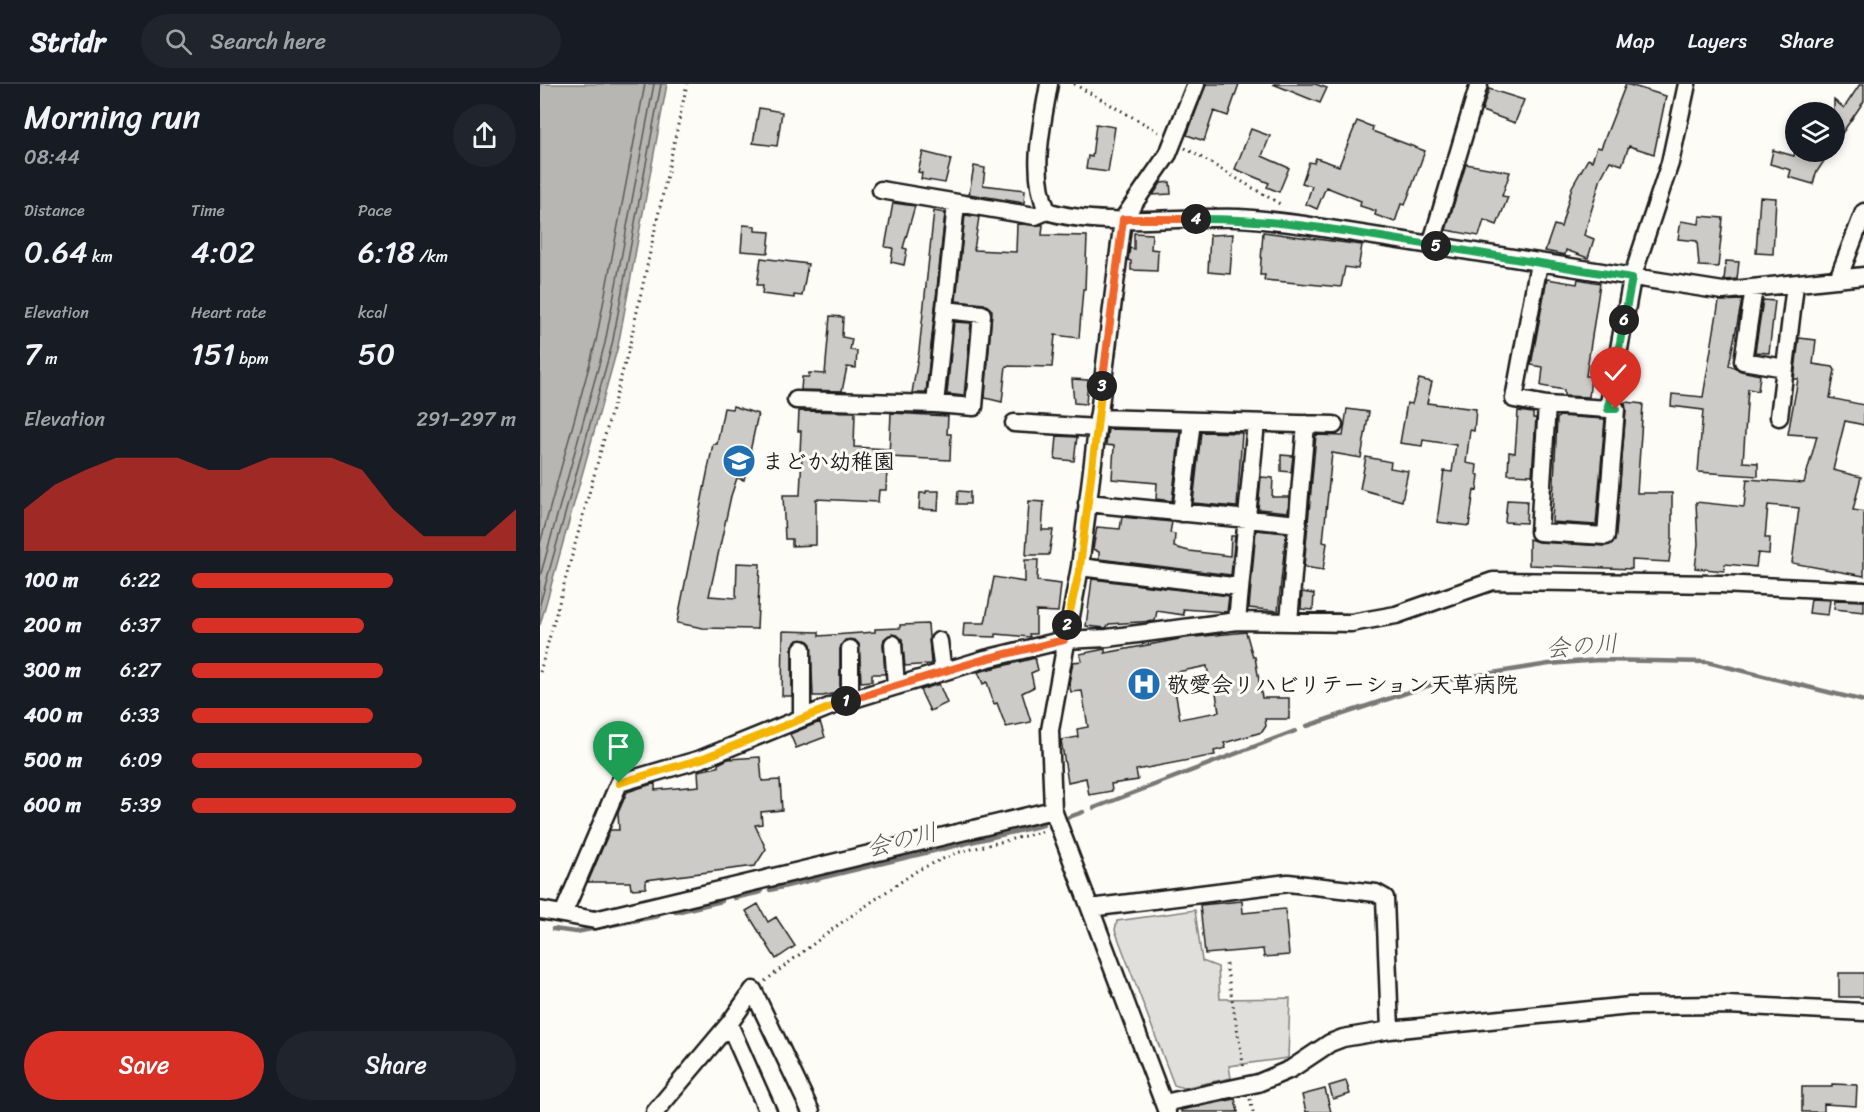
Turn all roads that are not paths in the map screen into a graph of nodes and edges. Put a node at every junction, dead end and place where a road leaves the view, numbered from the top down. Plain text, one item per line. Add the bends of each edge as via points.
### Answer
1 (1049, 84) edge
2 (1196, 84) edge
3 (1479, 84) edge
4 (1687, 84) edge
5 (881, 190) dead end
6 (956, 204) junction
7 (1047, 211) junction
8 (1864, 212) edge
9 (1123, 219) junction
10 (1431, 245) junction
11 (1539, 263) junction
12 (1864, 276) edge
13 (1632, 278) junction
14 (1838, 279) junction
15 (1796, 285) junction
16 (1754, 288) junction
17 (945, 310) junction
18 (1785, 368) junction
19 (796, 400) dead end
20 (935, 404) junction
21 (1547, 405) junction
22 (1608, 409) junction
23 (1779, 417) dead end
24 (1192, 421) junction
25 (1014, 423) dead end
26 (1098, 423) junction
27 (1256, 423) junction
28 (1306, 424) junction
29 (1334, 425) dead end
30 (1088, 503) junction
31 (1181, 513) junction
32 (1247, 519) junction
33 (1298, 524) junction
34 (1080, 567) junction
35 (1240, 587) junction
36 (1864, 591) edge
37 (1237, 621) junction
38 (1289, 621) junction
39 (1064, 640) junction
40 (939, 641) dead end
41 (893, 644) dead end
42 (802, 649) dead end
43 (850, 649) dead end
44 (943, 672) junction
45 (896, 686) junction
46 (850, 700) junction
47 (802, 717) junction
48 (1053, 810) junction
49 (1090, 908) junction
50 (540, 910) edge
51 (563, 914) junction
52 (1864, 1012) edge
53 (729, 1024) junction
54 (1390, 1030) junction
55 (1166, 1107) edge
56 (664, 1108) edge
57 (768, 1112) edge
58 (811, 1112) edge

1 - 7 street via 1038,165 1041,196
2 - 9 street via 1168,153
3 - 10 street
4 - 13 street via 1670,163
5 - 6 street
6 - 7 street via 1035,216
6 - 17 street
7 - 9 street via 1061,216
8 - 14 street
9 - 10 street via 1240,218
9 - 26 street
10 - 11 street
11 - 13 street
11 - 21 street via 1514,399
12 - 14 street
13 - 16 street via 1723,291
13 - 22 street
14 - 15 street
15 - 16 street
15 - 18 street
16 - 18 street via 1743,361
17 - 20 street
17 - 20 street via 982,314 974,407
18 - 23 street
19 - 20 street
21 - 22 street
21 - 22 street via 1539,532 1606,536 1616,409
24 - 26 street
24 - 27 street
24 - 31 street
25 - 26 street
26 - 30 street
27 - 28 street
27 - 32 street
28 - 29 street
28 - 33 street
30 - 31 street
30 - 34 street
31 - 32 street
32 - 33 street
32 - 35 street
33 - 38 street
34 - 35 street
34 - 39 street
35 - 37 street
36 - 38 street via 1493,580 1396,615 1351,623
37 - 38 street
37 - 39 street
39 - 44 street
39 - 48 street via 1050,730
40 - 44 street
41 - 45 street
42 - 47 street
43 - 46 street
44 - 45 street
45 - 46 street
46 - 47 street
47 - 51 street via 701,759 619,783
48 - 49 street
48 - 51 street via 595,920
49 - 54 street via 1288,883 1376,893 1385,898
49 - 55 street
50 - 51 street
52 - 54 street via 1728,1005 1630,1006
53 - 56 street
53 - 57 street
53 - 58 street via 753,990
54 - 55 street via 1343,1038 1317,1050 1291,1069

